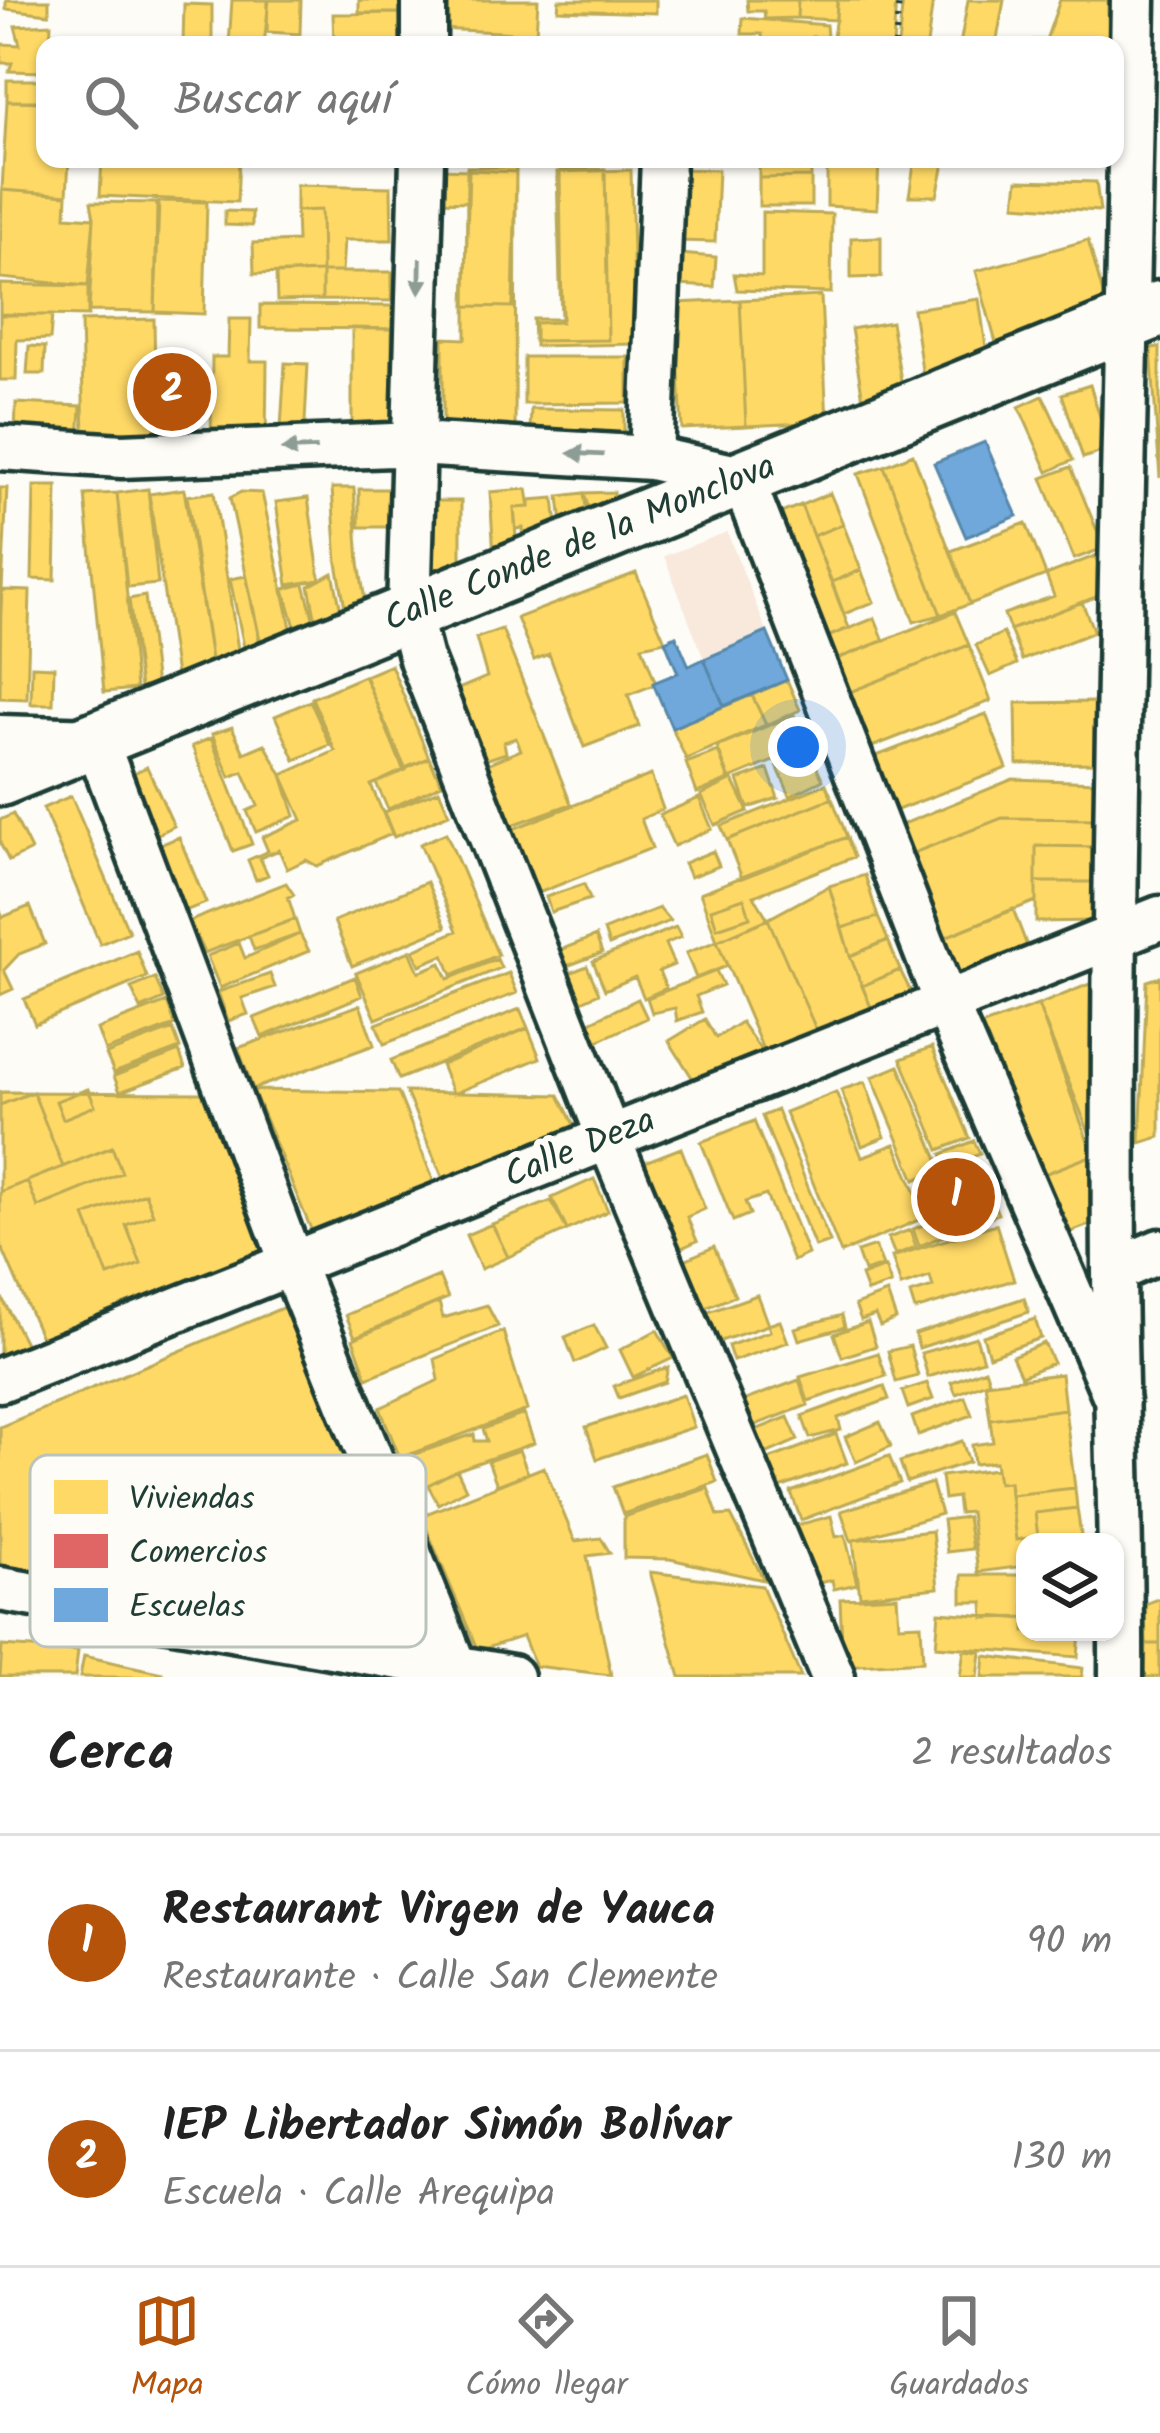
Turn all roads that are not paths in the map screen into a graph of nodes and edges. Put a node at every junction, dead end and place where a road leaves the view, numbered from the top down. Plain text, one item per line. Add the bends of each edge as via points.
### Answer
1 (424, 0) edge
2 (1133, 0) edge
3 (424, 36) edge
4 (422, 168) edge
5 (663, 168) edge
6 (1144, 316) edge
7 (416, 444) junction
8 (0, 448) edge
9 (651, 458) junction
10 (742, 478) junction
11 (409, 613) junction
12 (0, 737) edge
13 (96, 740) junction
14 (0, 778) edge
15 (1160, 918) edge
16 (1116, 935) junction
17 (946, 1004) junction
18 (609, 1138) junction
19 (1160, 1252) edge
20 (292, 1264) junction
21 (1114, 1271) junction
22 (0, 1380) edge
23 (1117, 1401) junction
24 (369, 1455) edge
25 (1141, 1564) edge
26 (0, 1589) edge
27 (30, 1594) edge
28 (426, 1595) edge
29 (338, 1647) edge
30 (455, 1667) junction
31 (512, 1677) edge
32 (833, 1677) edge
33 (1121, 1677) edge

1 - 3 street
2 - 6 street
4 -> 7 street
5 - 9 street
6 - 10 street, Calle Conde de la Monclova
6 - 16 street
7 -> 8 street via 122,456
9 -> 7 street
7 - 11 street
9 - 10 street
10 - 11 street, Calle Conde de la Monclova
10 - 17 street
11 - 13 street, Calle Conde de la Monclova
11 - 18 street
12 - 13 street
13 - 14 street, Calle Conde de la Monclova
13 - 20 street
15 - 16 street, Calle Deza
16 - 17 street, Calle Deza
16 - 21 street
17 - 18 street, Calle Deza
17 - 23 street
18 - 20 street, Calle Deza
18 - 32 street
19 - 21 street
20 - 22 street, Calle Deza
20 - 24 street
21 - 23 street
23 - 25 street
25 - 33 street
26 - 27 street
28 - 30 street
29 - 30 street
30 - 31 street

